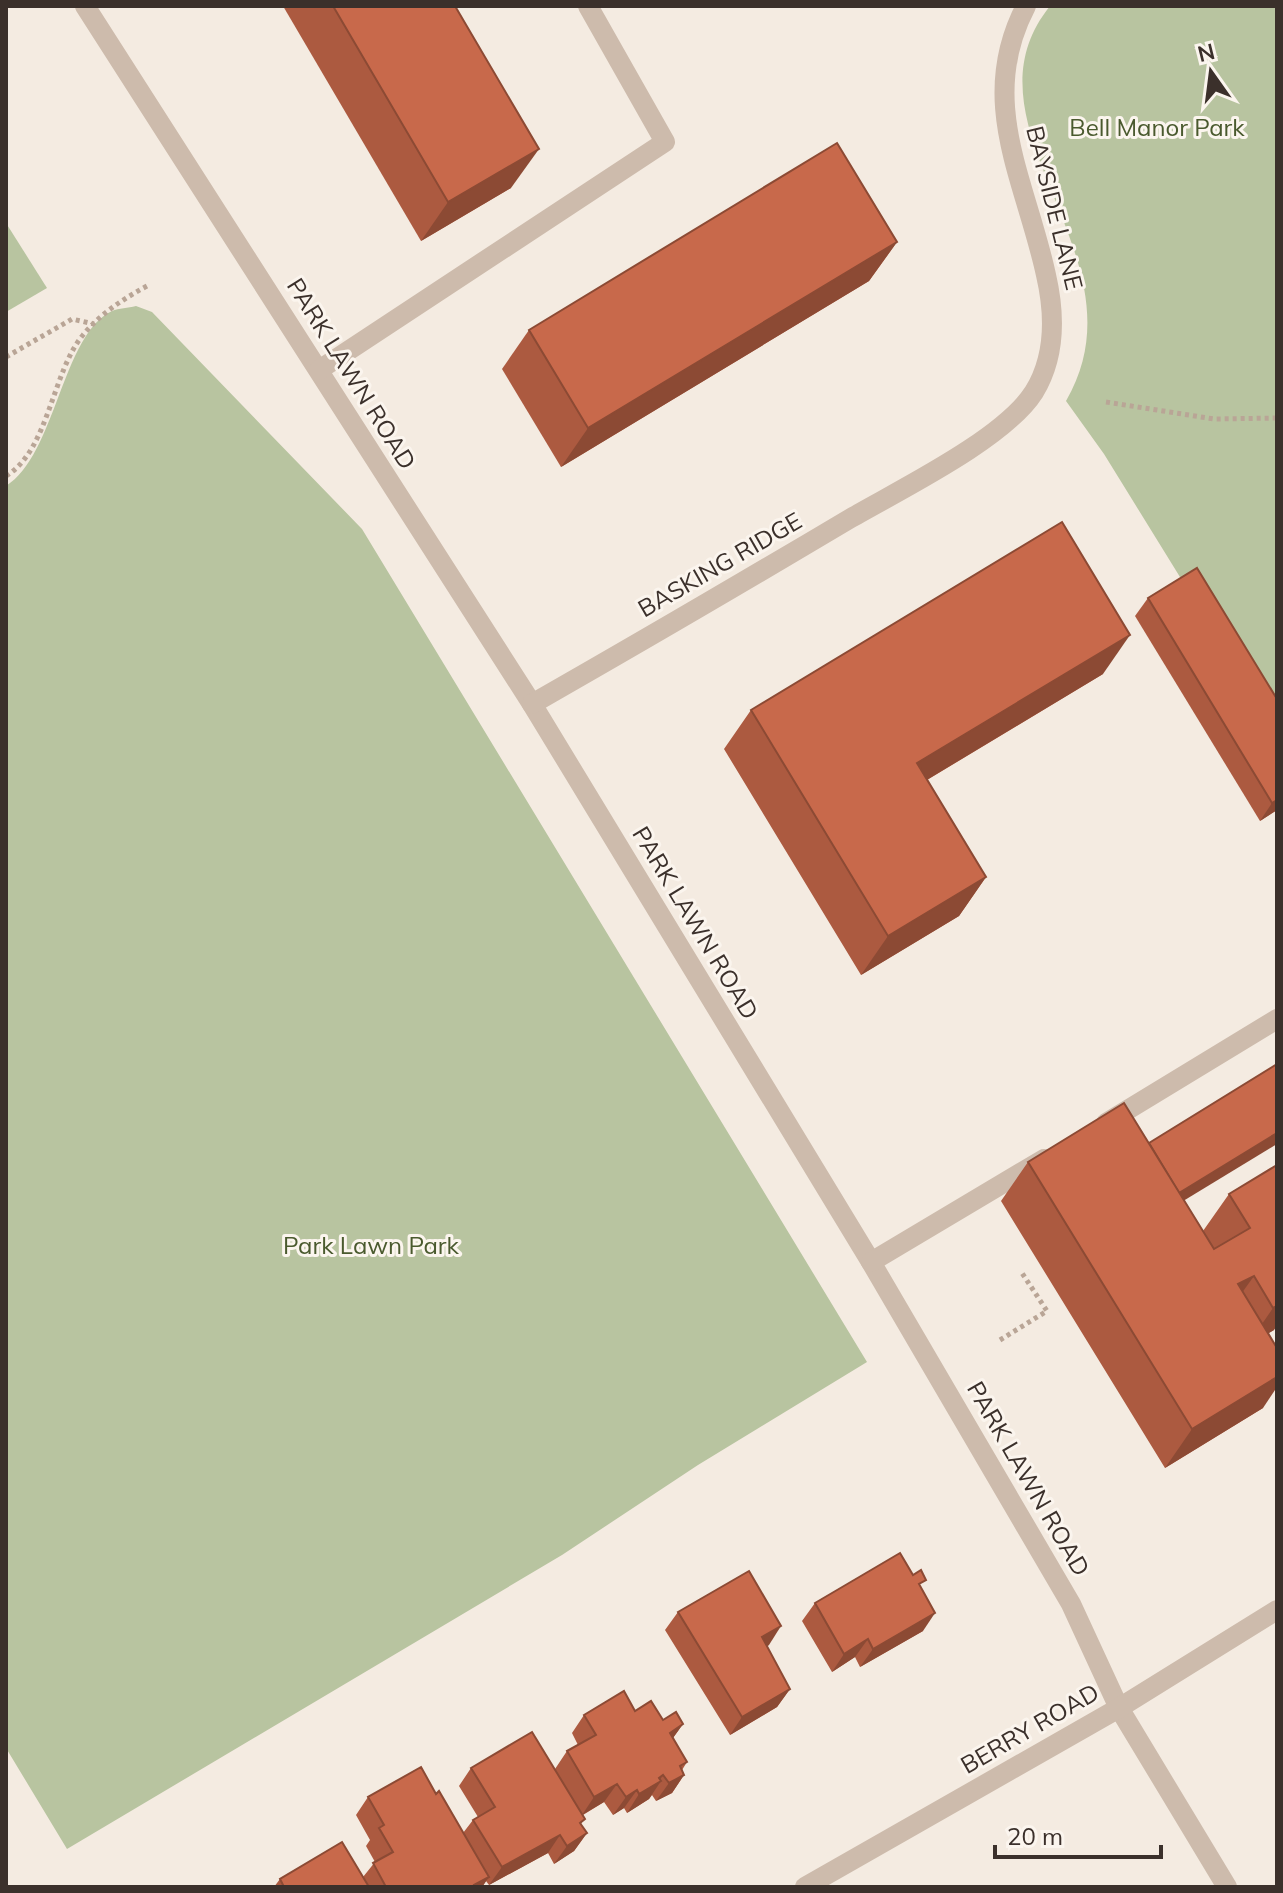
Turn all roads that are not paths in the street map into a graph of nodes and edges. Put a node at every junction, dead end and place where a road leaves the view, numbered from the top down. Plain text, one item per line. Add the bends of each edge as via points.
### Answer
1 (85, 6) edge
2 (588, 6) edge
3 (1026, 6) edge
4 (319, 370) junction
5 (934, 470) joint
6 (532, 704) junction
7 (1277, 1019) edge
8 (1088, 1133) edge
9 (1062, 1148) edge
10 (871, 1262) junction
11 (1277, 1610) edge
12 (1119, 1708) junction
13 (805, 1887) edge
14 (1227, 1887) edge

1 - 4 street, PARK LAWN ROAD
2 - 4 street via 665,142
3 - 5 street, BAYSIDE LANE via 1002,99 1011,153 1046,274 1053,318 1050,353 1034,391 1020,408
4 - 6 street, PARK LAWN ROAD
5 - 6 street, BASKING RIDGE
6 - 10 street, PARK LAWN ROAD
7 - 8 street
9 - 10 street
10 - 12 street, PARK LAWN ROAD via 1071,1604
11 - 12 street, BERRY ROAD
12 - 13 street, BERRY ROAD
12 - 14 street, PARK LAWN ROAD

